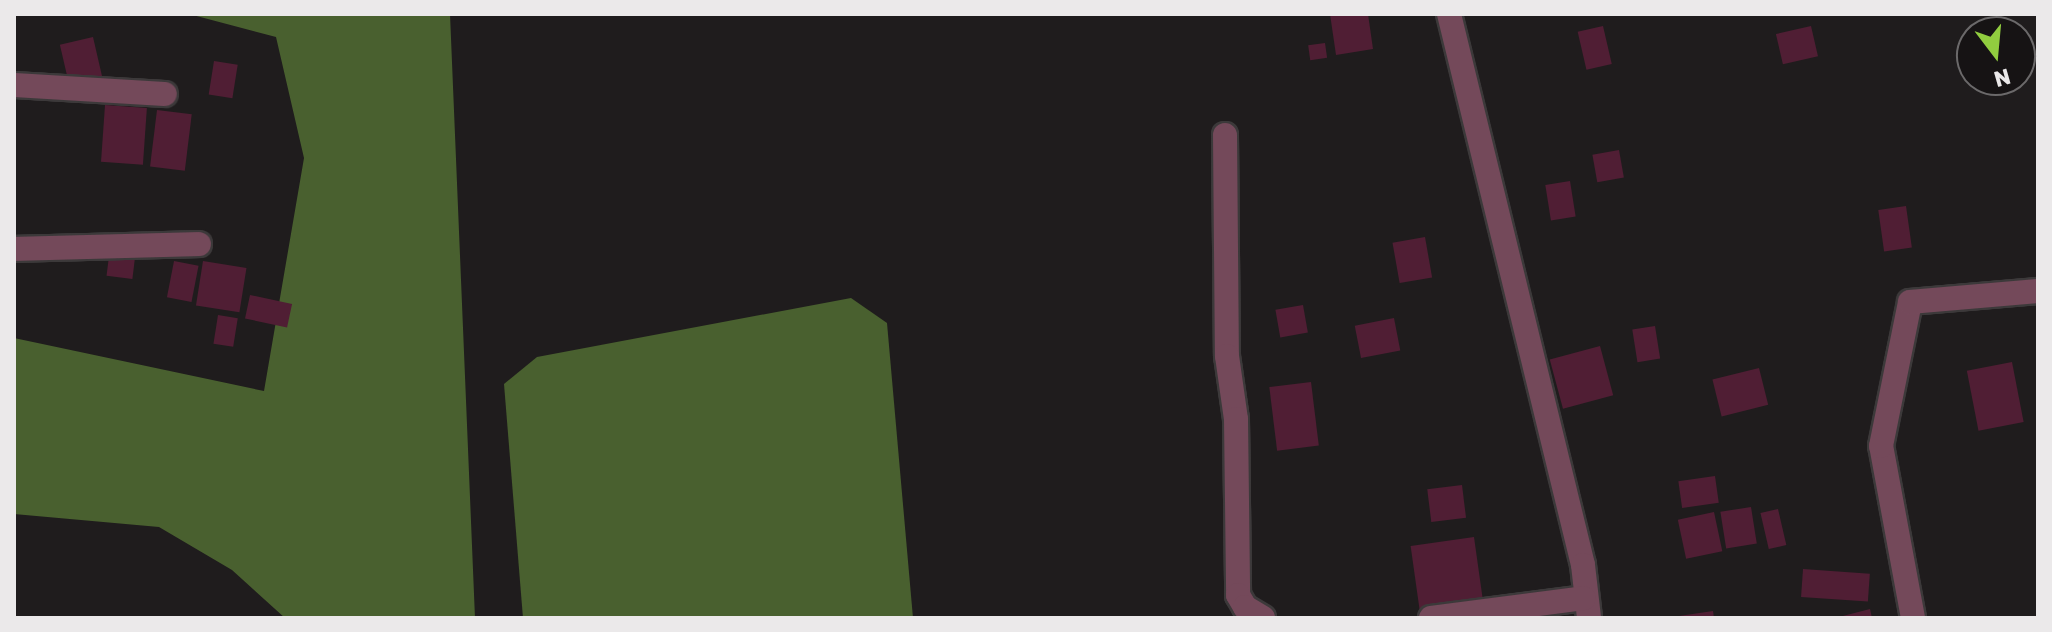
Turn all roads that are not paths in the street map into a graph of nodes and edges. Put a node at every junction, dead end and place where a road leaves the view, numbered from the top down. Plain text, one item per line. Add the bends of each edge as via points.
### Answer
1 (1449, 14) edge
2 (14, 85) edge
3 (165, 94) dead end
4 (1225, 135) dead end
5 (199, 244) dead end
6 (14, 249) edge
7 (2038, 291) edge
8 (1586, 608) edge
9 (1263, 618) edge
10 (1431, 618) edge
11 (1913, 618) edge

1 - 8 street via 1583,565
2 - 3 street
4 - 9 street via 1227,356 1236,419 1238,595 1245,607
5 - 6 street
7 - 11 street via 1910,302 1881,446
8 - 10 street

